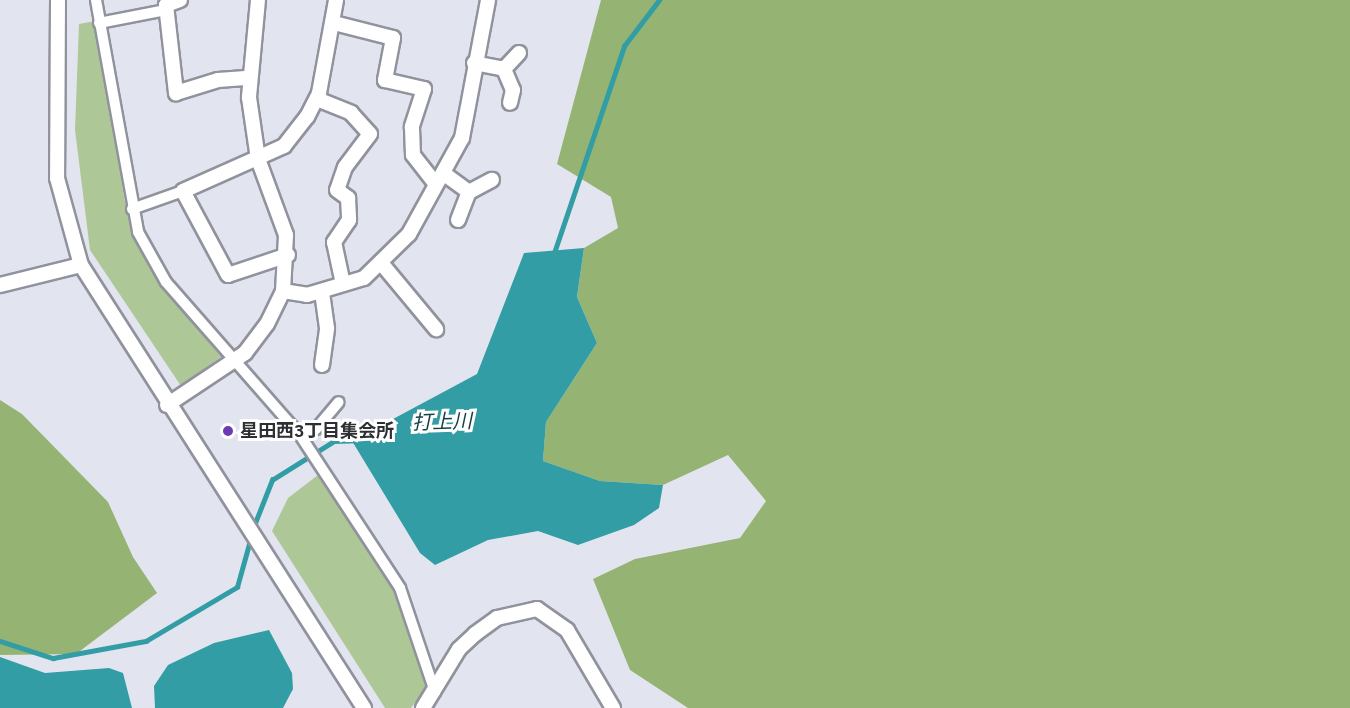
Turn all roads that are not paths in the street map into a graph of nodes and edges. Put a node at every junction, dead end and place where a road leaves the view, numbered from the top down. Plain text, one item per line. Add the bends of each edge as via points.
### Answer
1 (58, 0) edge
2 (96, 0) edge
3 (180, 0) edge
4 (258, 0) edge
5 (336, 0) edge
6 (488, 0) edge
7 (166, 10) junction
8 (99, 23) junction
9 (334, 23) junction
10 (519, 52) dead end
11 (474, 63) junction
12 (504, 69) junction
13 (249, 78) junction
14 (317, 99) junction
15 (510, 103) dead end
16 (258, 159) junction
17 (440, 178) junction
18 (492, 180) dead end
19 (183, 191) junction
20 (469, 192) junction
21 (132, 208) junction
22 (458, 220) dead end
23 (288, 255) junction
24 (382, 264) junction
25 (81, 265) junction
26 (344, 284) junction
27 (0, 285) edge
28 (283, 291) junction
29 (322, 291) junction
30 (436, 329) dead end
31 (233, 361) junction
32 (322, 365) dead end
33 (339, 402) dead end
34 (167, 405) junction
35 (300, 435) junction
36 (435, 692) junction
37 (364, 708) edge
38 (423, 708) edge
39 (613, 708) edge

1 - 25 street via 57,178
2 - 8 street
3 - 7 street
4 - 13 street
5 - 9 street
6 - 11 street
7 - 8 street
7 - 13 street via 176,93 218,80
8 - 21 street
9 - 14 street
9 - 17 street via 393,38 385,80 424,89 412,127 413,155
10 - 12 street
11 - 12 street
11 - 17 street via 462,138
12 - 15 street via 513,90
13 - 16 street
14 - 16 street via 284,146
14 - 26 street via 351,113 370,134 345,167 337,190 348,198 349,220 334,242
16 - 19 street
16 - 23 street
17 - 20 street
17 - 24 street via 409,234
18 - 20 street
19 - 21 street
19 - 23 street via 228,274
20 - 22 street
21 - 31 street via 138,232 166,282
23 - 28 street
24 - 26 street
24 - 30 street
25 - 27 street
25 - 34 street
26 - 29 street
28 - 29 street via 308,295
28 - 31 street via 267,324
29 - 32 street via 327,328
31 - 34 street
31 - 35 street
33 - 35 street via 316,429
34 - 37 street
35 - 36 street via 400,588
36 - 38 street
36 - 39 street via 459,649 475,634 497,618 537,609 567,630

